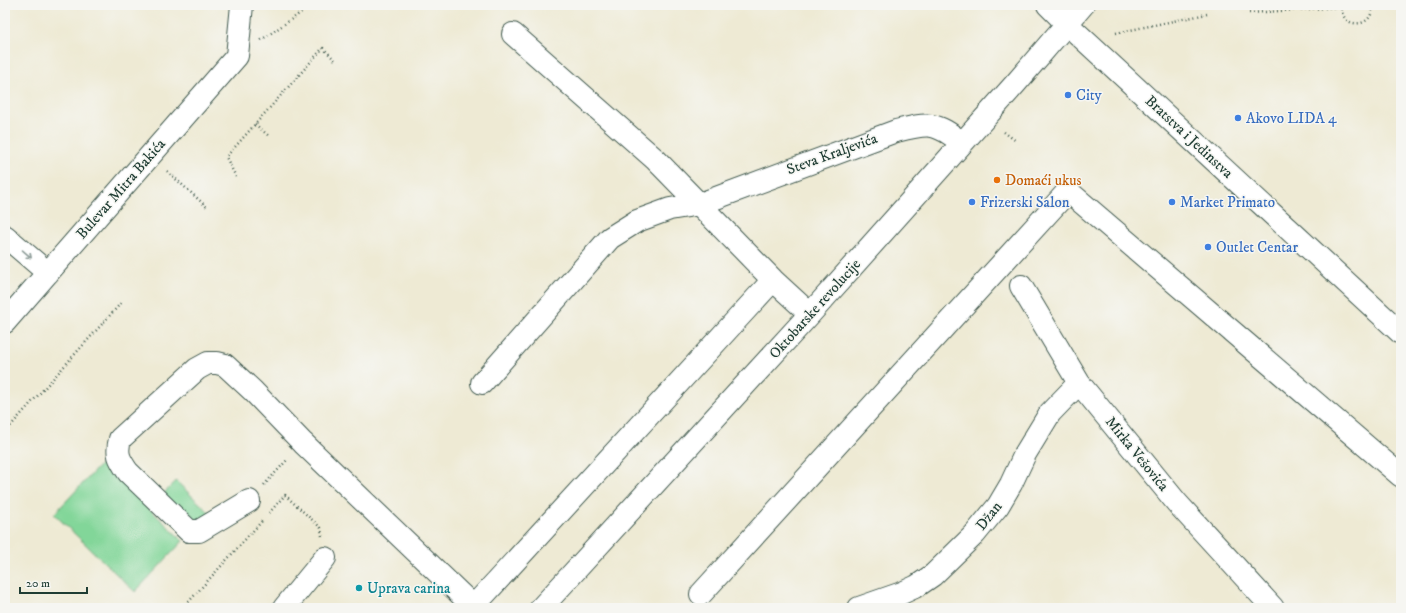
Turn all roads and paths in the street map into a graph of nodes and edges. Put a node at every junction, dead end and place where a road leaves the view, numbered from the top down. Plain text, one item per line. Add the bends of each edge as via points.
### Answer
1 (242, 5) edge
2 (310, 5) edge
3 (1048, 5) edge
4 (1083, 5) edge
5 (1342, 6) edge
6 (1372, 6) edge
7 (1401, 7) edge
8 (1249, 13) dead end
9 (1208, 14) dead end
10 (1066, 24) junction
11 (1116, 33) dead end
12 (513, 34) dead end
13 (237, 56) junction
14 (336, 61) dead end
15 (255, 124) junction
16 (1004, 132) dead end
17 (270, 137) dead end
18 (1016, 142) dead end
19 (962, 143) junction
20 (150, 156) junction
21 (236, 177) dead end
22 (700, 204) junction
23 (208, 208) dead end
24 (5, 236) edge
25 (48, 273) junction
26 (773, 280) junction
27 (1021, 286) dead end
28 (121, 303) dead end
29 (810, 314) junction
30 (5, 322) edge
31 (1401, 333) edge
32 (482, 383) dead end
33 (1079, 383) junction
34 (5, 432) edge
35 (303, 443) junction
36 (1401, 476) edge
37 (249, 501) joint
38 (325, 558) joint
39 (701, 594) dead end
40 (183, 608) edge
41 (284, 608) edge
42 (473, 608) edge
43 (541, 608) edge
44 (859, 608) edge
45 (1273, 608) edge

1 - 13 street
2 - 13 path
3 - 10 street, Bratstva i Jedinstva
4 - 10 street, Oktobarske revolucije
5 - 6 path via 1344,17 1357,24 1367,21
5 - 8 path
6 - 7 path
9 - 11 path
10 - 19 street, Oktobarske revolucije
10 - 31 street, Bratstva i Jedinstva
12 - 22 street via 656,160
13 - 20 street, Bulevar Mitra Bakića
14 - 15 path via 323,48
15 - 17 path
15 - 21 path via 226,157
16 - 18 path
19 - 22 street, Steva Kraljevića via 949,132 929,124 896,130
19 - 29 street, Oktobarske revolucije
20 - 23 path
20 - 25 street, Bulevar Mitra Bakića
22 - 26 street
22 - 32 street, Steva Kraljevića via 670,209 637,221 610,238
24 -> 25 street
25 - 30 street, Bulevar Mitra Bakića
26 - 29 street
26 - 42 street
27 - 33 street, Mirka Vešovića
28 - 34 path
29 - 43 street, Oktobarske revolucije
33 - 44 street, Džan via 1050,413 998,506 975,534 933,575 917,586
33 - 45 street, Mirka Vešovića via 1177,504
35 - 37 path
35 - 37 street via 253,391 225,365 217,363 208,363 196,369 120,439 118,454 125,468 189,531 198,531
35 - 42 street
36 - 39 street via 1068,191
38 - 40 path via 321,528 285,495
38 - 41 street

